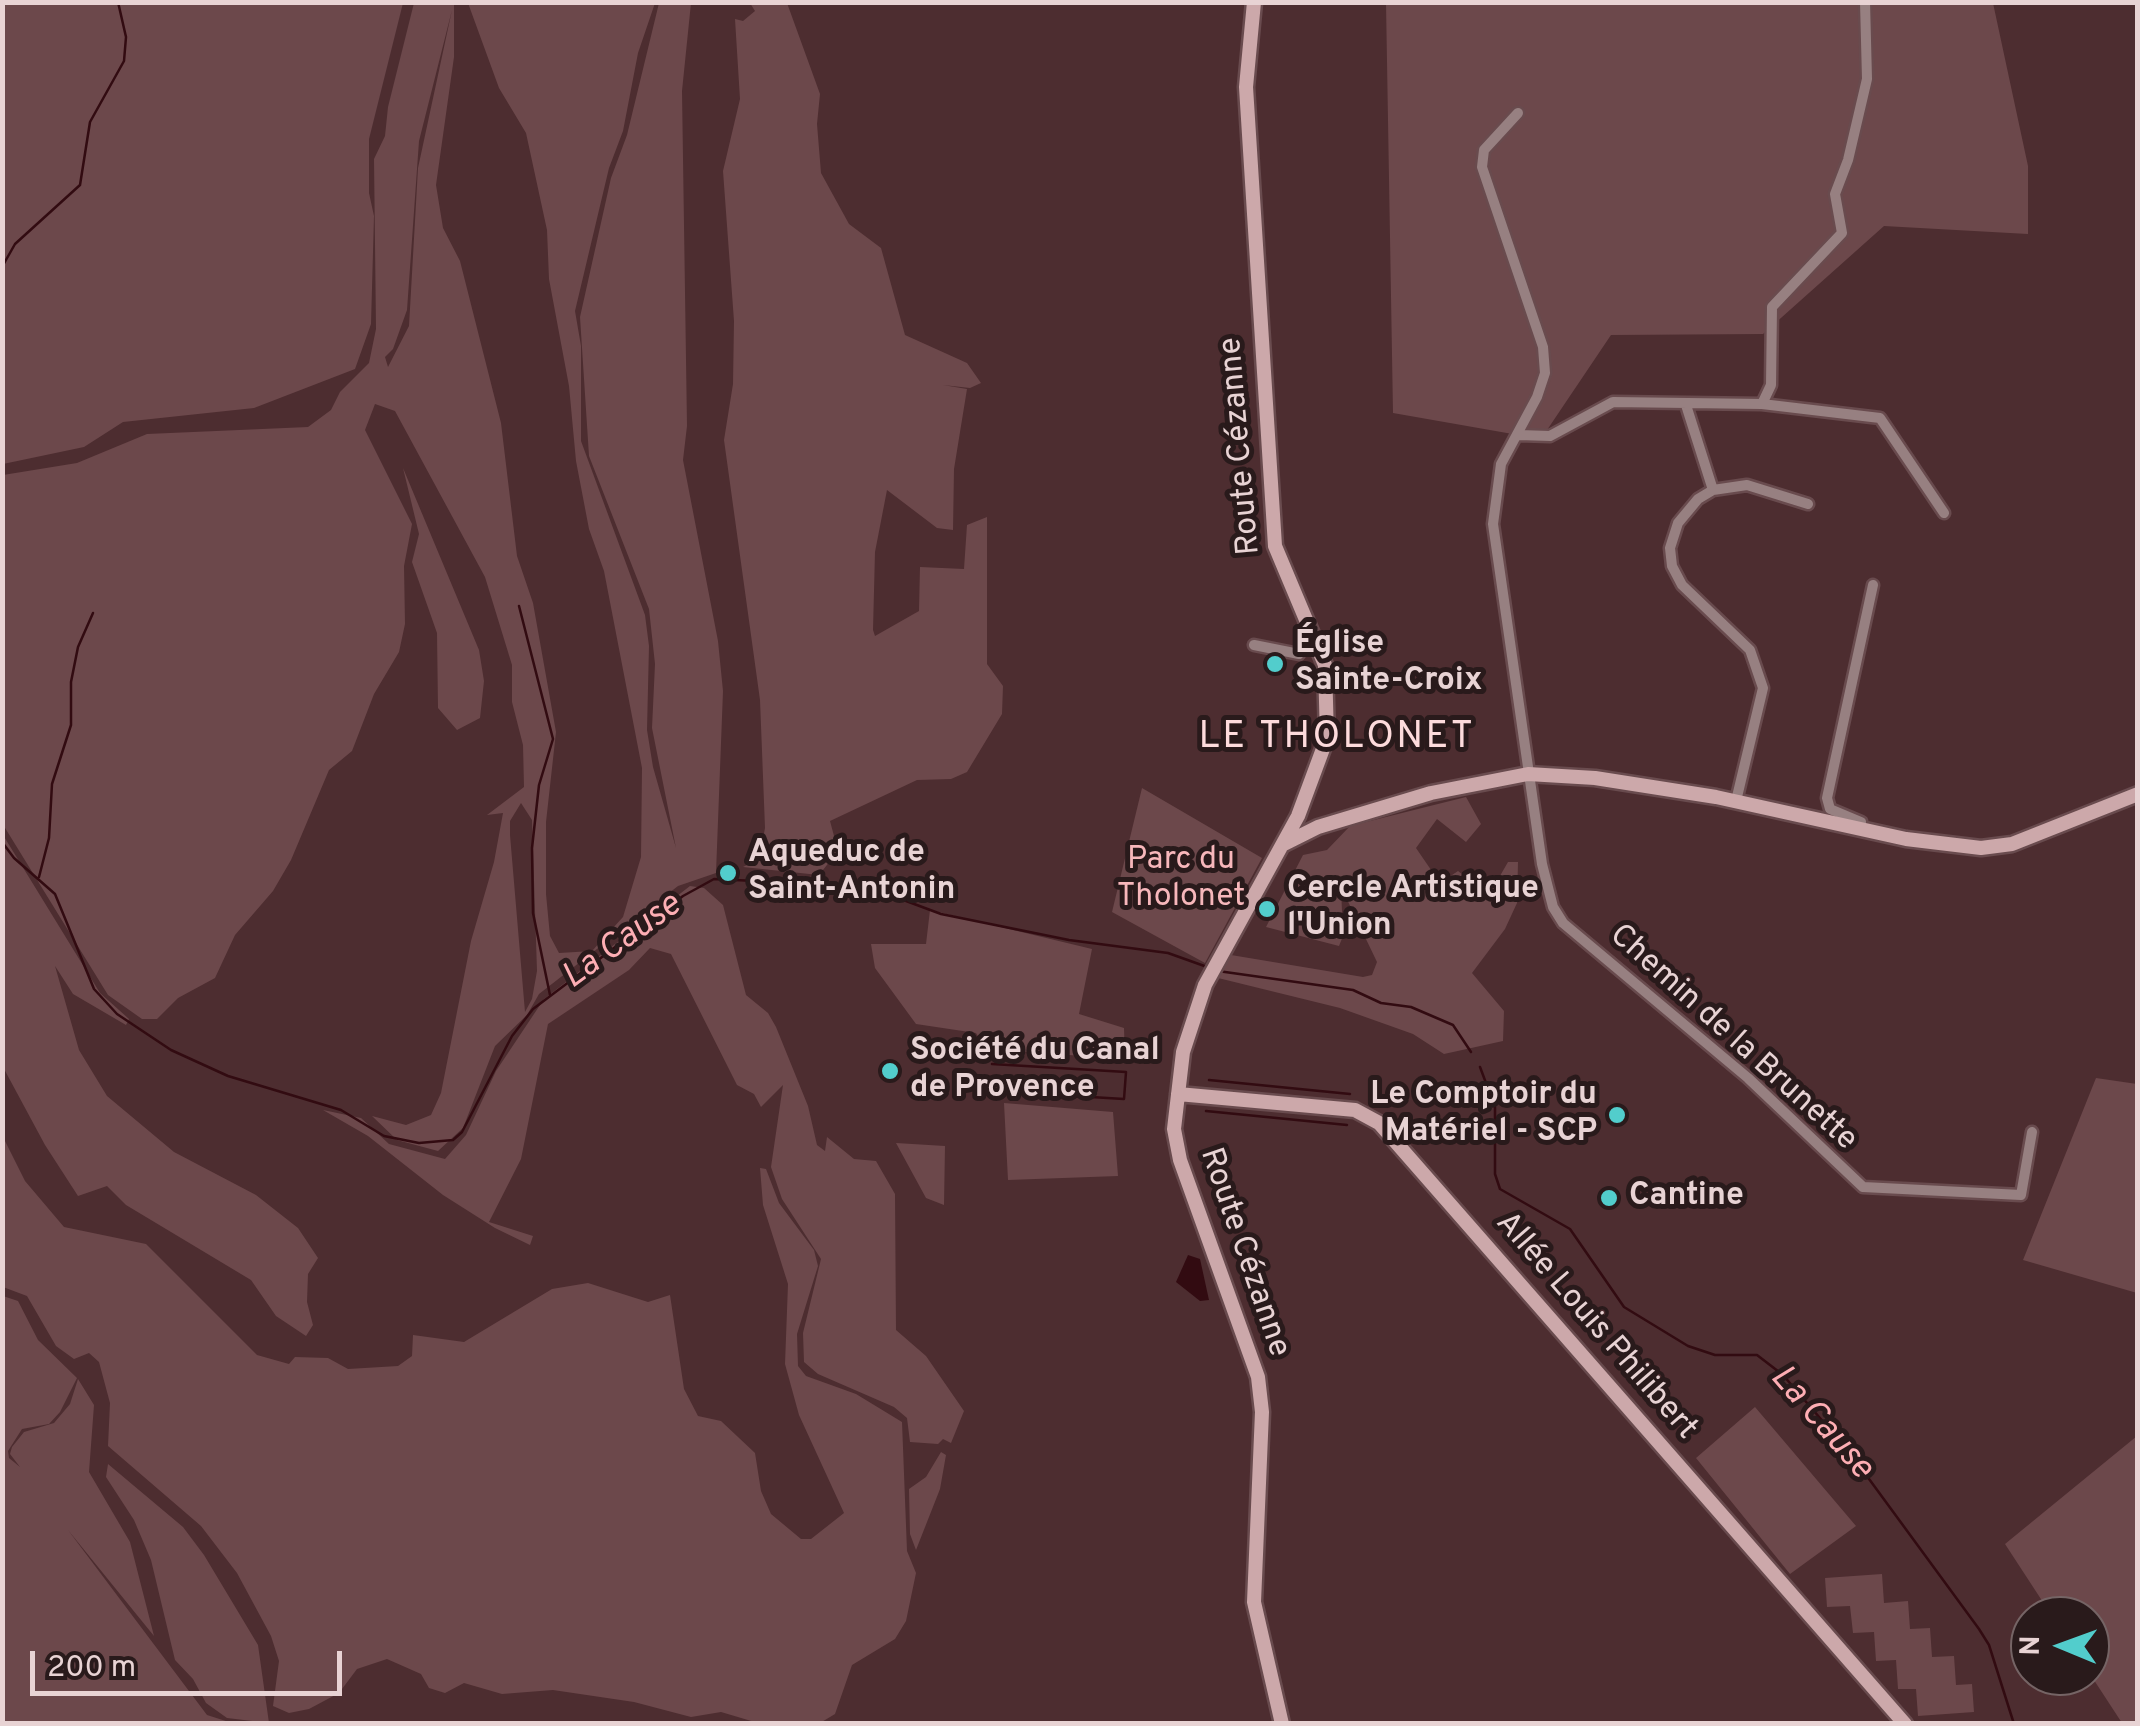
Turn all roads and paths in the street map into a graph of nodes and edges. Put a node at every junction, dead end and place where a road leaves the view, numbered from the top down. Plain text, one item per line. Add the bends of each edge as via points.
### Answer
1 (1254, 2) edge
2 (1865, 2) edge
3 (1518, 114) dead end
4 (1762, 404) junction
5 (1686, 406) junction
6 (1519, 435) junction
7 (1713, 490) junction
8 (1808, 504) dead end
9 (1944, 514) dead end
10 (1872, 584) dead end
11 (1307, 619) junction
12 (1254, 645) dead end
13 (1528, 774) junction
14 (2138, 794) edge
15 (1736, 801) junction
16 (1860, 828) junction
17 (1284, 844) junction
18 (1178, 1094) junction
19 (2032, 1132) dead end
20 (1282, 1724) edge
21 (1905, 1724) edge

1 - 11 street, Route Cézanne via 1246,86 1274,536 1279,564
2 - 4 street via 1867,79 1835,194 1842,233 1772,307 1771,385
3 - 6 street via 1484,150 1482,161 1545,360
4 - 5 street
4 - 9 street via 1880,418
5 - 6 street via 1605,404 1550,436
5 - 7 street
6 - 13 street via 1498,476 1493,524
7 - 8 street via 1756,486
7 - 15 street via 1684,515 1670,556 1682,584 1743,642 1760,671 1762,697
10 - 16 street via 1827,798 1830,809 1861,822
11 - 12 street via 1299,654
11 - 17 street, Route Cézanne via 1324,665 1327,738
13 - 15 street
13 - 17 street via 1431,793
13 - 19 street, Chemin de la Brunette via 1558,918 1748,1078 1864,1187 2021,1195
14 - 16 street via 1996,846 1944,845
15 - 16 street
17 - 18 street, Route Cézanne via 1210,971 1185,1042
18 - 20 street, Route Cézanne via 1176,1149 1258,1377 1253,1589
18 - 21 street, Allée Louis Philibert via 1355,1110 1379,1123

